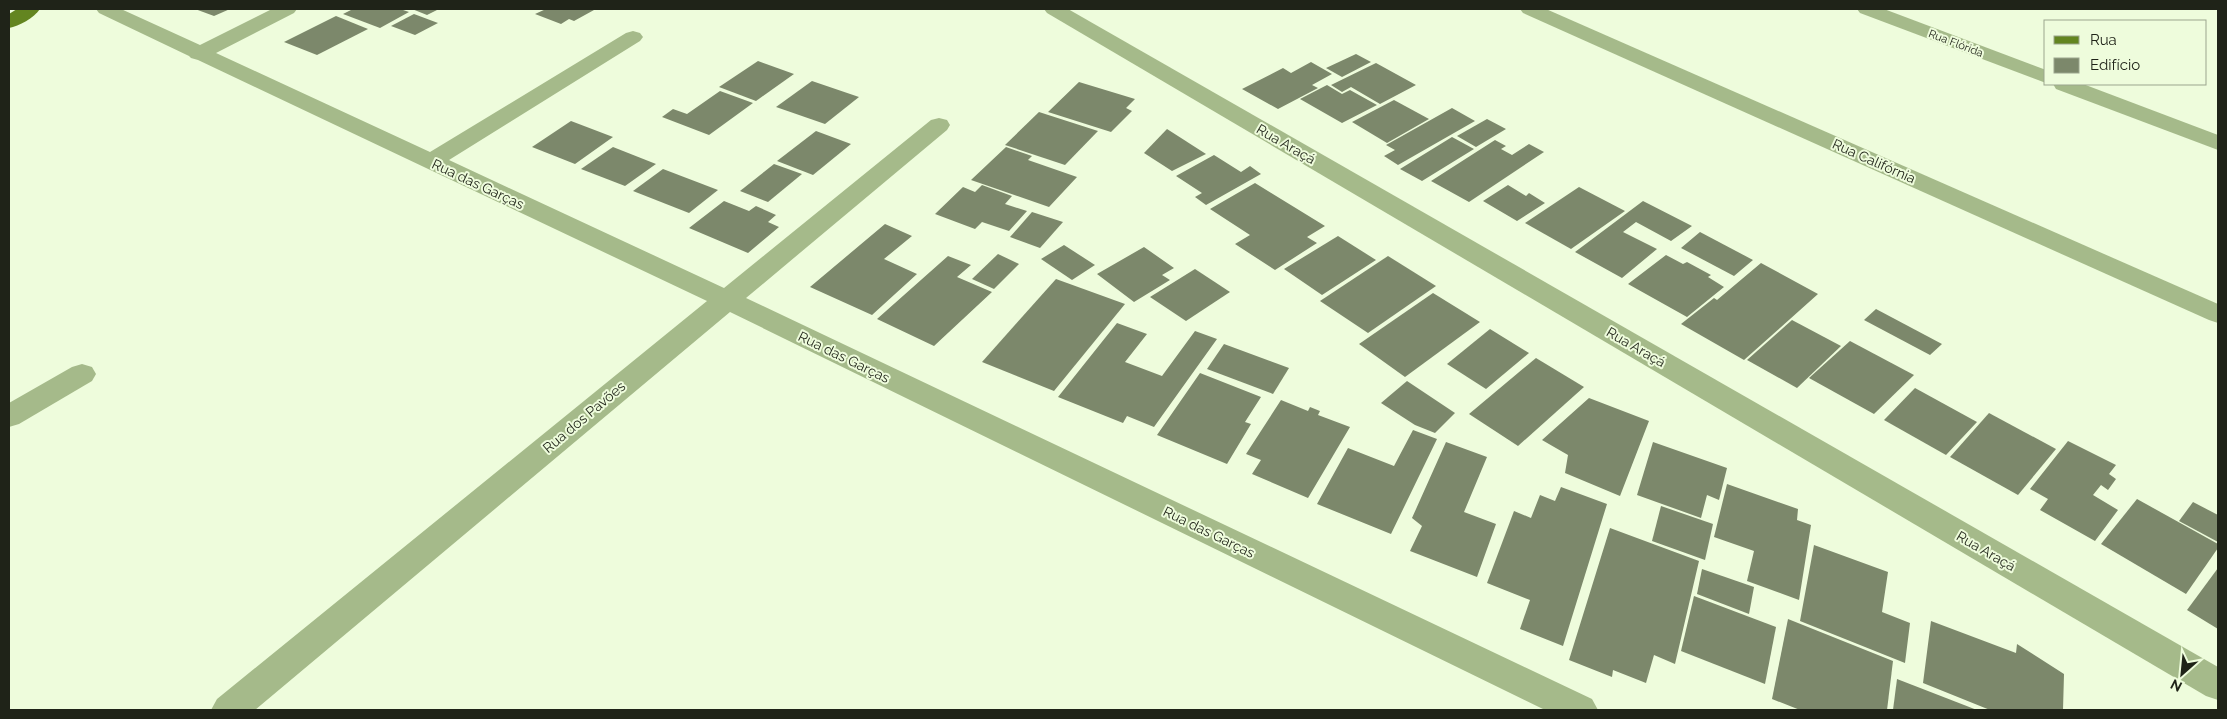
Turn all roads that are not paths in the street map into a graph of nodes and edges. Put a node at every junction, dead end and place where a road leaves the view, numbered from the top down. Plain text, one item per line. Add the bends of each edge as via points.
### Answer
1 (30, 9) edge
2 (106, 9) edge
3 (288, 9) edge
4 (1054, 9) edge
5 (1530, 9) edge
6 (1866, 9) edge
7 (9, 22) edge
8 (633, 37) dead end
9 (198, 54) junction
10 (2044, 76) edge
11 (2067, 85) edge
12 (939, 125) dead end
13 (2218, 143) edge
14 (430, 162) junction
15 (725, 300) junction
16 (2218, 314) edge
17 (82, 374) dead end
18 (9, 416) edge
19 (2218, 685) edge
20 (229, 710) edge
21 (1580, 710) edge

1 - 7 main road
2 - 9 street, Rua das Garças
3 - 9 street
4 - 19 street, Rua Araçá
5 - 16 street, Rua Califórnia
6 - 10 street, Rua Flórida
8 - 14 street
9 - 14 street, Rua das Garças
11 - 13 street
12 - 15 street, Rua dos Pavões
14 - 15 street, Rua das Garças
15 - 20 street, Rua dos Pavões
15 - 21 street, Rua das Garças
17 - 18 street

